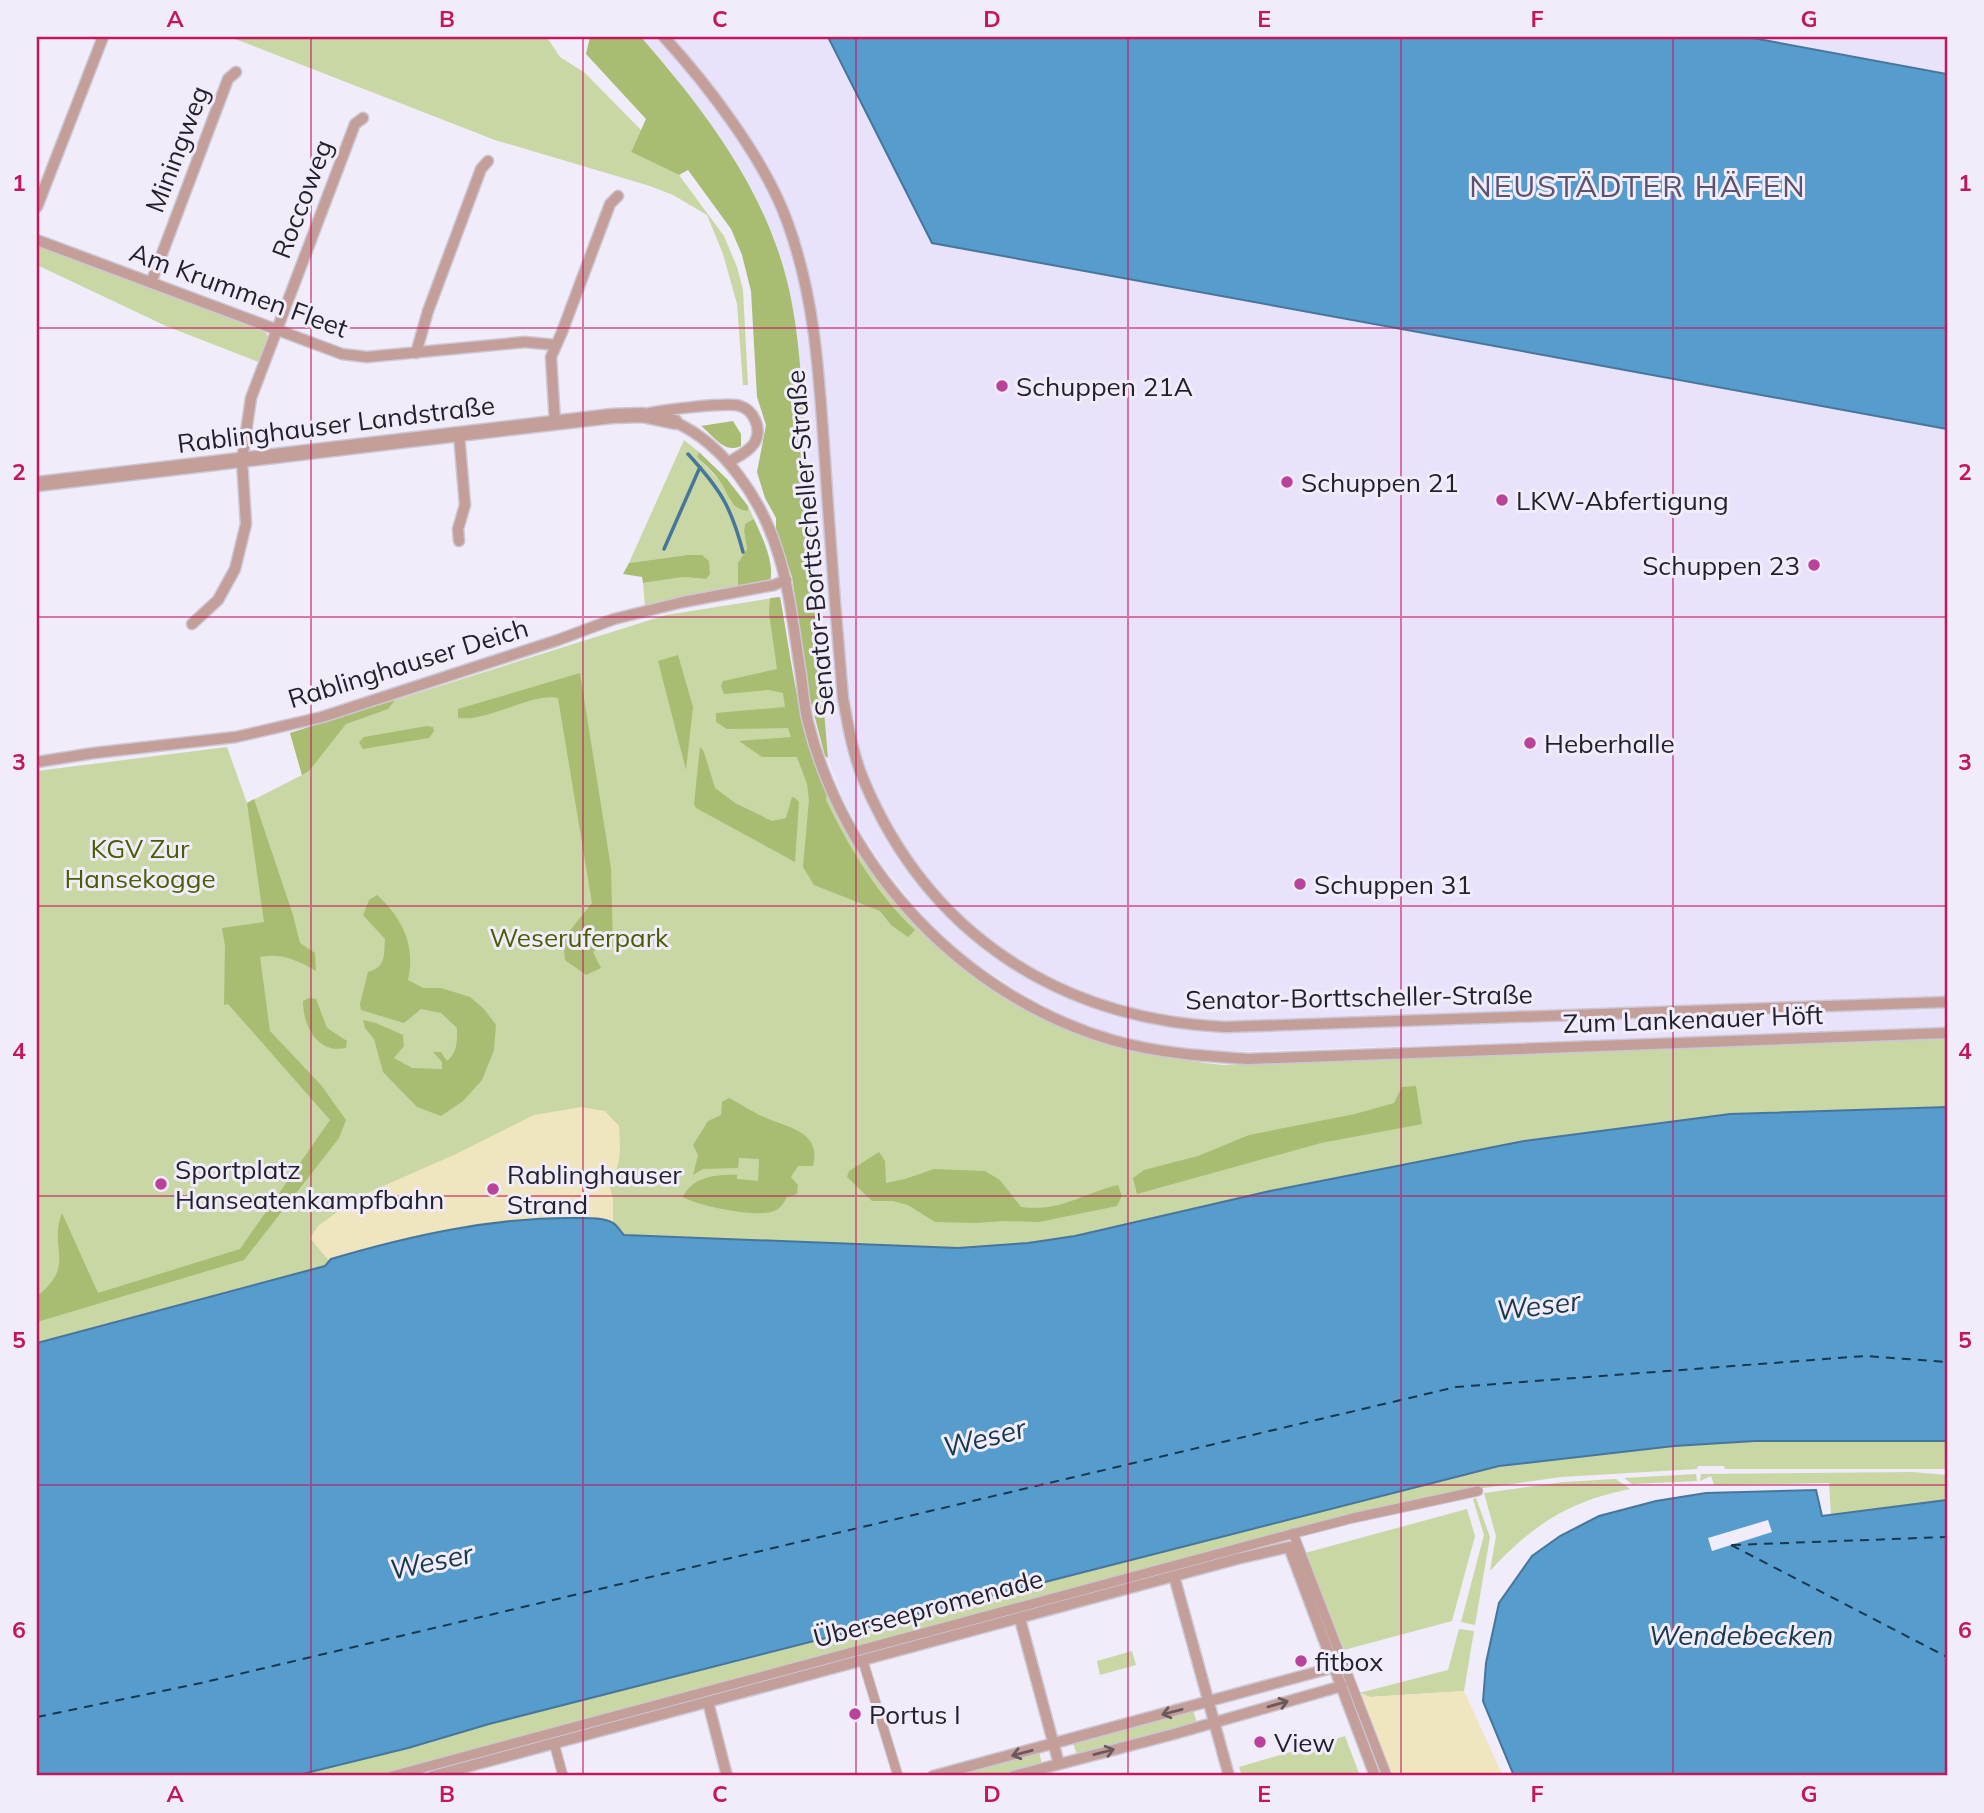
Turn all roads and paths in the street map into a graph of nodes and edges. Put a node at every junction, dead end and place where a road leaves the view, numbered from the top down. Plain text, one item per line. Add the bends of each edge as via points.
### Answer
1 (103, 37) edge
2 (664, 37) edge
3 (236, 72) dead end
4 (363, 118) dead end
5 (488, 161) dead end
6 (618, 195) dead end
7 (37, 206) edge
8 (37, 240) edge
9 (151, 283) junction
10 (276, 331) junction
11 (556, 345) junction
12 (416, 353) junction
13 (642, 415) junction
14 (676, 422) joint
15 (555, 423) junction
16 (459, 434) junction
17 (242, 460) junction
18 (729, 462) junction
19 (37, 484) edge
20 (458, 541) dead end
21 (786, 580) junction
22 (192, 624) dead end
23 (37, 762) edge
24 (1947, 1002) edge
25 (1947, 1033) edge
26 (1478, 1491) dead end
27 (1293, 1533) junction
28 (1293, 1546) junction
29 (1174, 1576) junction
30 (1020, 1619) junction
31 (863, 1661) junction
32 (1335, 1667) junction
33 (1342, 1686) junction
34 (708, 1702) junction
35 (1209, 1702) junction
36 (1215, 1723) junction
37 (554, 1743) junction
38 (1054, 1744) junction
39 (1059, 1764) junction
40 (392, 1776) edge
41 (433, 1776) edge
42 (562, 1776) edge
43 (727, 1776) edge
44 (898, 1776) edge
45 (933, 1776) edge
46 (1014, 1776) edge
47 (1229, 1776) edge
48 (1375, 1776) edge
49 (1387, 1776) edge

1 - 7 street
2 - 24 street, Senator-Borttscheller-Straße via 719,105 759,166 786,219 807,286 817,356 843,698 863,778 905,857 958,918 1008,959 1041,980 1102,1007 1170,1023 1216,1027
3 - 9 street, Miningweg via 228,79
4 - 10 street, Roccoweg via 355,124
5 - 12 street via 476,182
6 - 11 street via 610,204
8 - 9 street, Am Krummen Fleet
9 - 10 street, Am Krummen Fleet
10 - 12 street, Am Krummen Fleet via 342,354
10 - 17 street, Roccoweg via 251,398
11 - 12 street, Am Krummen Fleet via 525,342
11 - 15 street via 551,357
13 - 14 street, Rablinghauser Landstraße
13 - 15 street, Rablinghauser Landstraße
13 - 18 street, Rablinghauser Landstraße via 745,408 754,415 755,442
14 - 18 street, Zum Lankenauer Höft via 698,434
15 - 16 street, Rablinghauser Landstraße
16 - 17 street, Rablinghauser Landstraße
16 - 20 street via 465,505
17 - 19 street, Rablinghauser Landstraße
17 - 22 street, Roccoweg via 246,524 238,571 218,600
18 - 21 street, Zum Lankenauer Höft via 761,509 780,552
21 - 23 street, Rablinghauser Deich via 614,619 322,717 236,737
21 - 25 street, Zum Lankenauer Höft via 808,721 833,794 860,844 911,913 944,946 997,987 1078,1028 1178,1054 1248,1059
26 - 27 street, Überseepromenade
27 - 28 street
27 - 40 street, Überseepromenade
28 - 29 street, Überseepromenade
28 - 32 street
28 - 49 street
29 - 30 street, Überseepromenade
29 - 35 street
30 - 31 street, Überseepromenade
30 - 38 street
31 - 34 street, Überseepromenade
31 - 44 street
32 - 33 street
32 - 35 street
36 -> 33 street
33 - 48 street
34 - 37 street, Überseepromenade
34 - 43 street
35 - 36 street
35 -> 38 street
39 -> 36 street
36 - 47 street
37 - 41 street, Überseepromenade
37 - 42 street
38 - 39 street
38 -> 45 street
39 - 46 street

